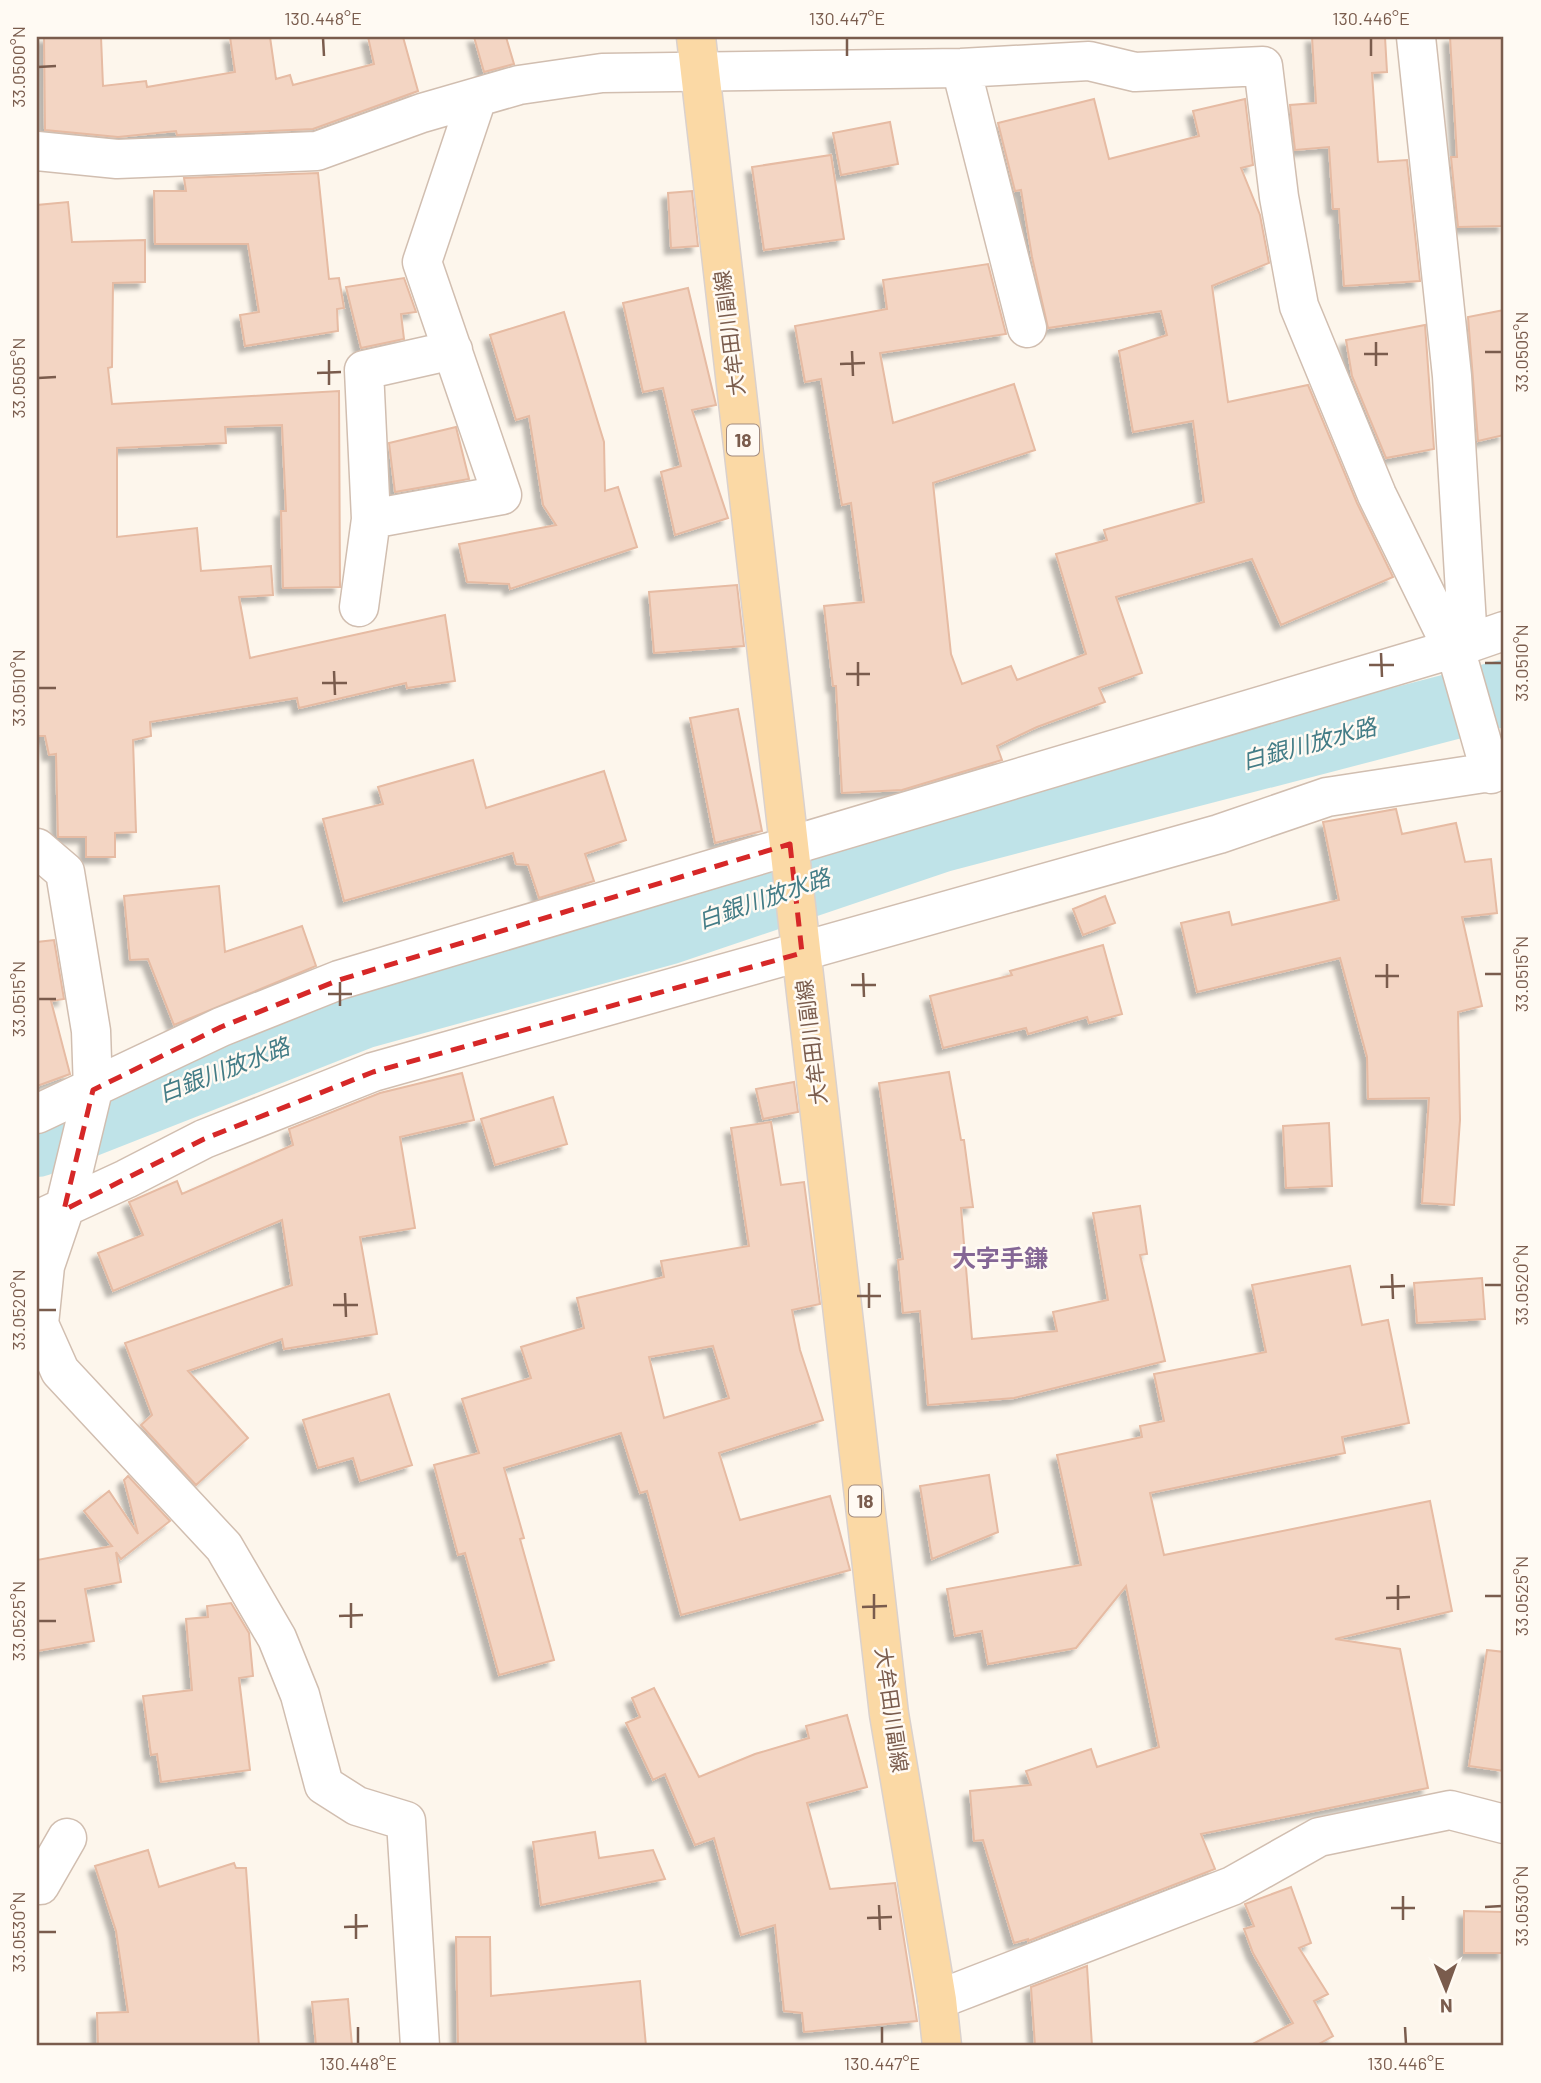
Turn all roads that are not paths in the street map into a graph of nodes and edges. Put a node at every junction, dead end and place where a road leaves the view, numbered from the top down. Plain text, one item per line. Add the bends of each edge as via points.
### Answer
1 (1416, 37) edge
2 (1267, 52) edge
3 (698, 55) edge
4 (961, 68) junction
5 (477, 97) junction
6 (37, 151) edge
7 (1027, 328) dead end
8 (453, 350) junction
9 (371, 519) junction
10 (359, 607) dead end
11 (1504, 631) edge
12 (1460, 651) junction
13 (1493, 765) edge
14 (791, 847) junction
15 (37, 848) edge
16 (801, 945) junction
17 (93, 1090) junction
18 (37, 1114) edge
19 (50, 1215) edge
20 (1504, 1825) edge
21 (67, 1838) dead end
22 (37, 1885) edge
23 (937, 2000) junction
24 (420, 2046) edge
25 (942, 2046) edge

1 - 12 street via 1452,376
2 - 4 street via 1135,72 1089,61
2 - 12 street via 1279,197 1299,306 1377,495
3 - 4 street
3 - 5 street via 519,85
3 - 14 main road, 大牟田川副線 / 18
4 - 7 street
5 - 6 street via 317,151 117,159
5 - 8 street via 422,262
8 - 9 street via 364,370
8 - 9 street via 502,495
9 - 10 street
11 - 12 street
12 - 13 street
12 - 14 street
13 - 16 street via 1327,796 1219,834
14 - 16 main road, 大牟田川副線 / 18
14 - 17 street via 339,980 221,1027
15 - 17 street via 65,872 91,1031
16 - 19 street via 373,1072 204,1139
16 - 23 main road, 大牟田川副線 / 18 via 889,1714
17 - 18 street
17 - 19 street
19 - 24 street via 39,1325 60,1371 224,1547 277,1638 300,1695 324,1785 357,1806 406,1821
20 - 23 street via 1450,1810 1319,1837 1231,1886
21 - 22 street
23 - 25 main road, 大牟田川副線 / 18

